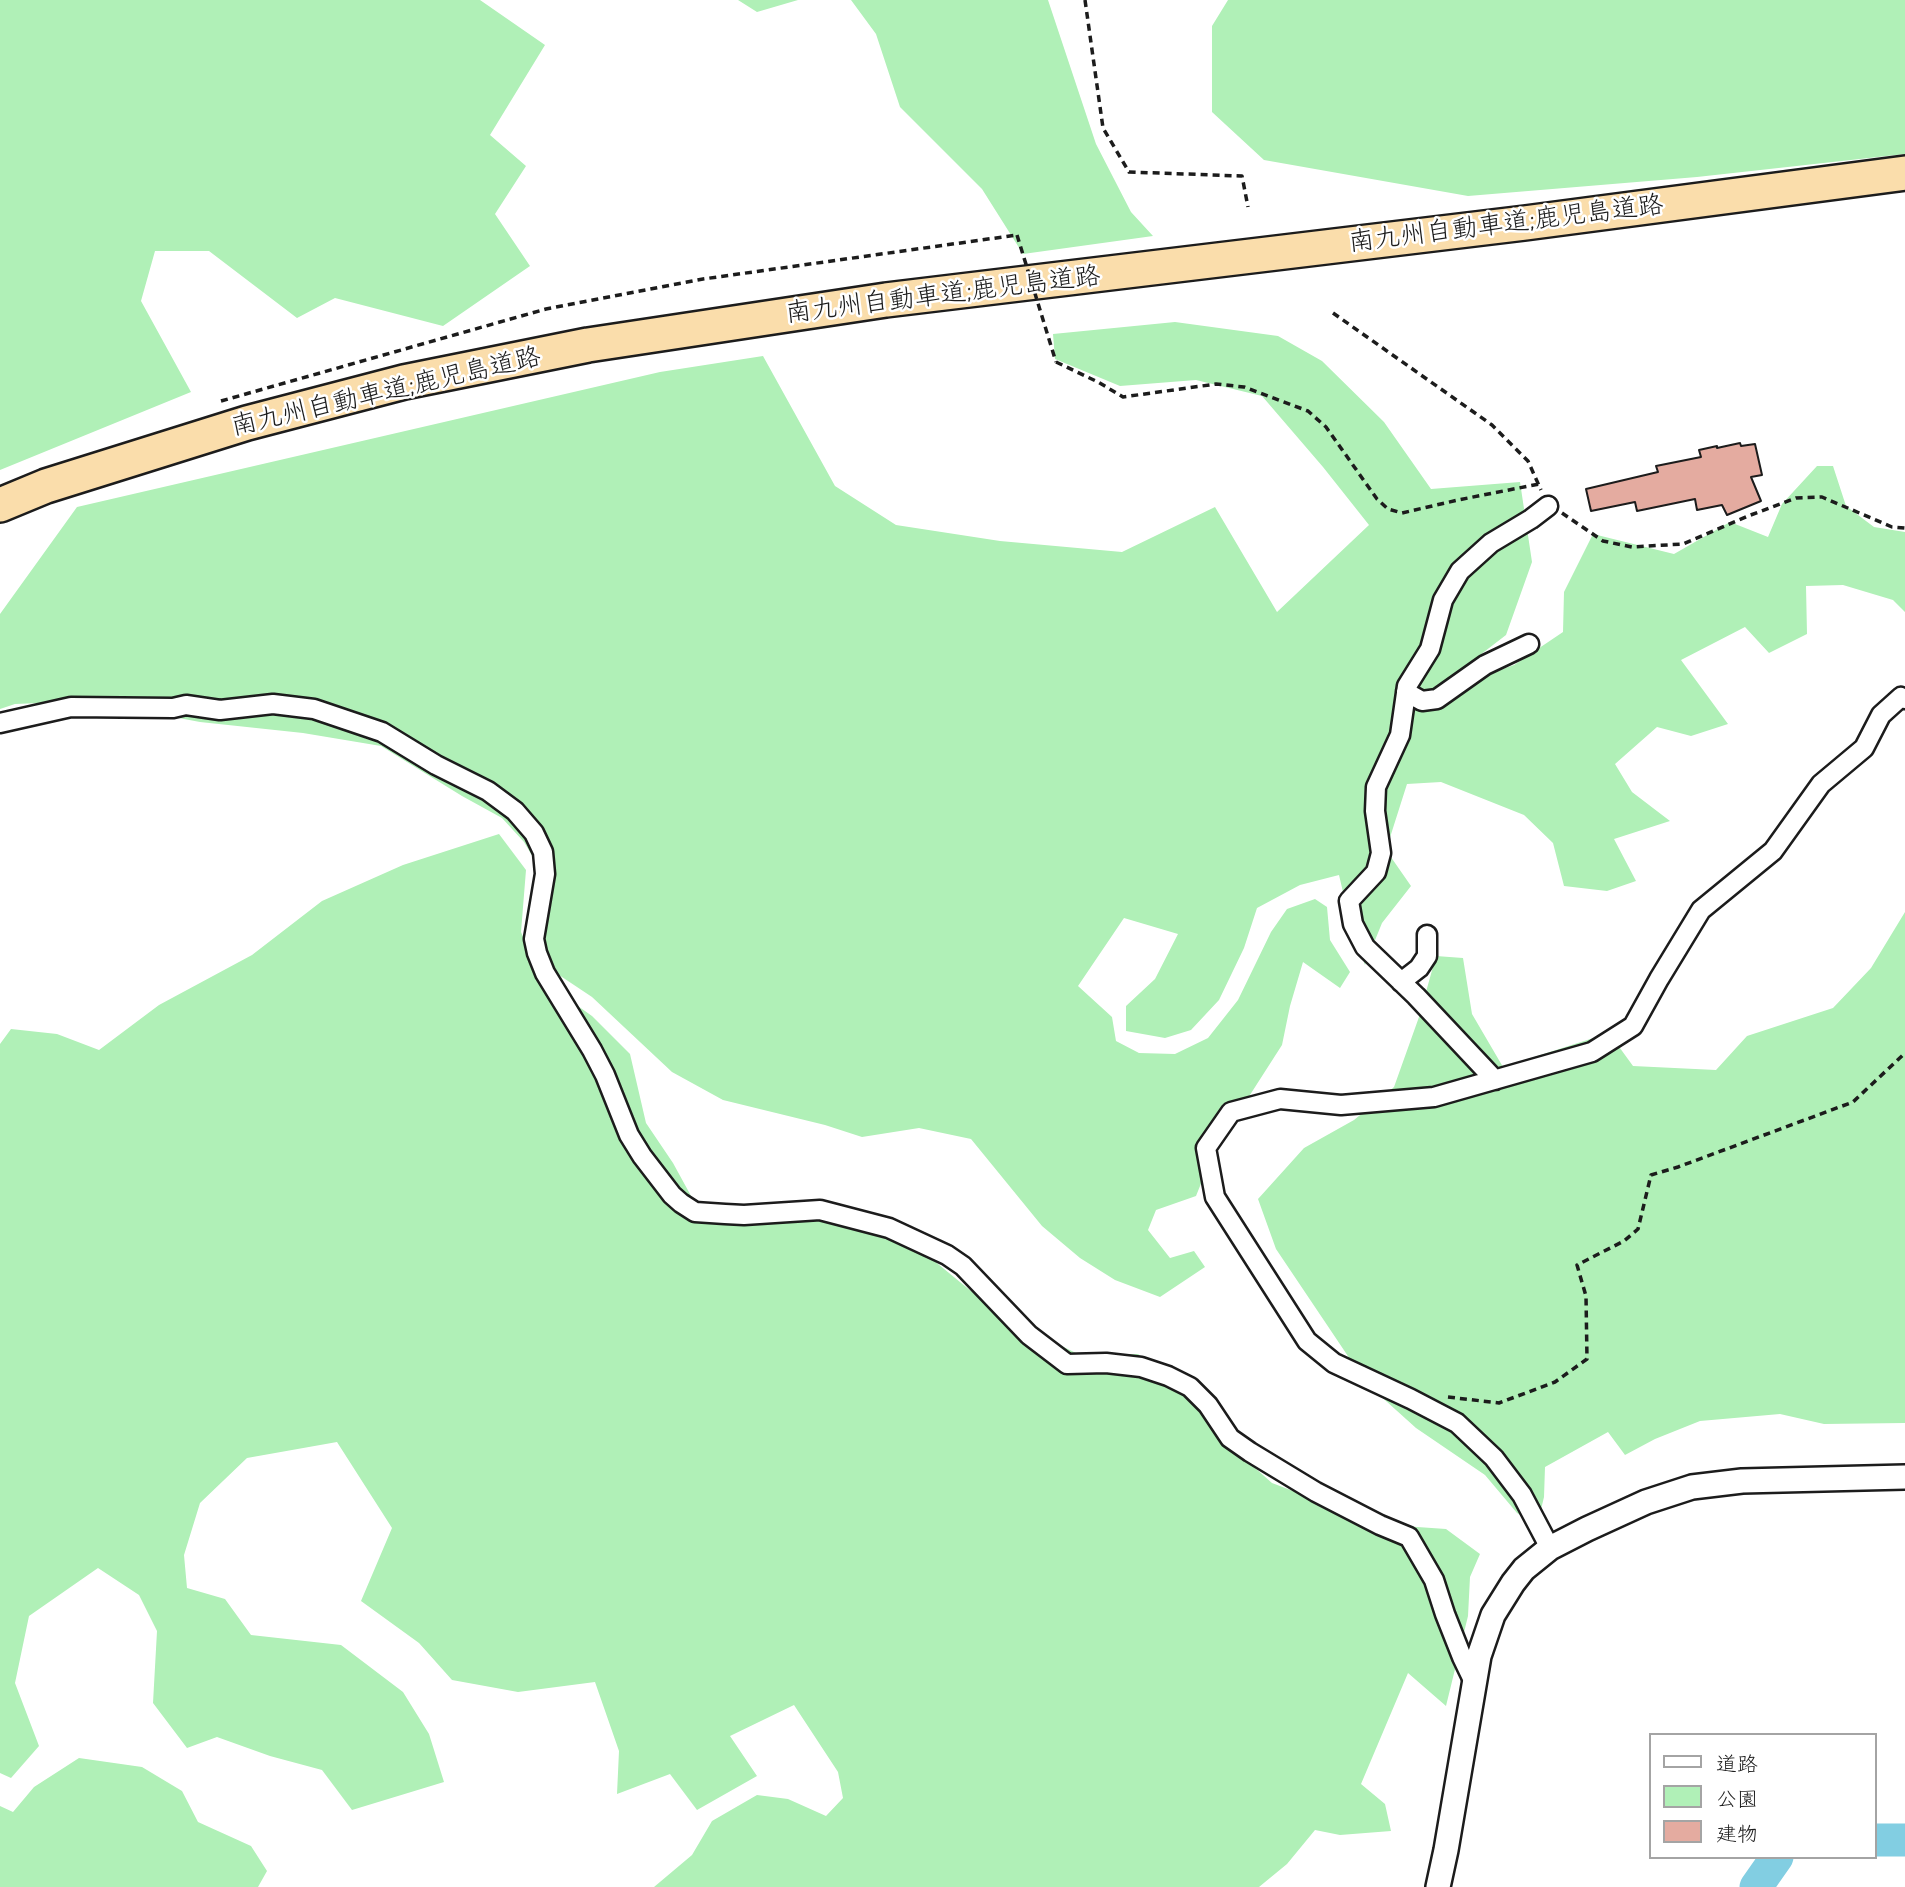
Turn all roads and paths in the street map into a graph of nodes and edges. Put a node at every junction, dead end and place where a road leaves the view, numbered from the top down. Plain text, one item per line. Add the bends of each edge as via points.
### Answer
1 (1085, 0) edge
2 (1905, 173) edge
3 (1248, 207) dead end
4 (1333, 313) dead end
5 (221, 401) dead end
6 (1539, 484) junction
7 (0, 505) edge
8 (1548, 506) junction
9 (1905, 528) edge
10 (1529, 644) dead end
11 (1406, 692) junction
12 (1905, 699) edge
13 (0, 723) edge
14 (1427, 935) dead end
15 (1401, 982) junction
16 (1905, 1054) edge
17 (1495, 1080) junction
18 (1446, 1397) dead end
19 (1905, 1477) edge
20 (1550, 1548) junction
21 (1475, 1682) junction
22 (1438, 1887) edge

1 - 3 path via 1103,128 1129,172 1242,176
2 - 7 highway, 南九州自動車道;鹿児島道路 via 886,300 588,345 404,382 247,423 46,486
4 - 6 path via 1492,425 1528,461
5 - 6 path, bridge via 546,309 703,279 1017,235 1056,362 1123,397 1216,384 1244,387 1308,411 1326,427 1377,499 1402,513
6 - 8 path
8 - 9 path via 1603,541 1632,547 1683,544 1796,498 1822,497 1892,527
8 - 11 street via 1490,543 1460,571 1443,600 1430,649
10 - 11 street via 1485,665 1437,699 1422,701
11 - 15 street via 1401,735 1376,788 1381,853 1376,872 1349,901 1364,947
12 - 17 street via 1901,697 1881,715 1864,748 1821,784 1773,851 1702,910 1633,1026 1592,1052
13 - 21 street via 71,707 186,705 220,710 273,704 314,709 382,732 488,791 534,833 543,852 545,874 534,939 537,953 605,1075 629,1135 672,1195 695,1212 744,1215 820,1210 889,1228 963,1266 1029,1335 1067,1364 1141,1367 1189,1387 1208,1405 1230,1438 1250,1452 1316,1492 1409,1537 1434,1580
14 - 15 street via 1427,956
15 - 17 street
16 - 18 path via 1853,1102 1651,1175 1638,1229 1577,1265 1586,1296 1587,1359 1555,1382 1499,1403
17 - 20 street via 1434,1097 1341,1105 1280,1099 1231,1112 1206,1148 1215,1196 1307,1341 1334,1363 1457,1423 1494,1458 1522,1495
19 - 20 street via 1742,1480 1692,1487 1646,1502
20 - 21 street via 1524,1569 1493,1615
21 - 22 street

